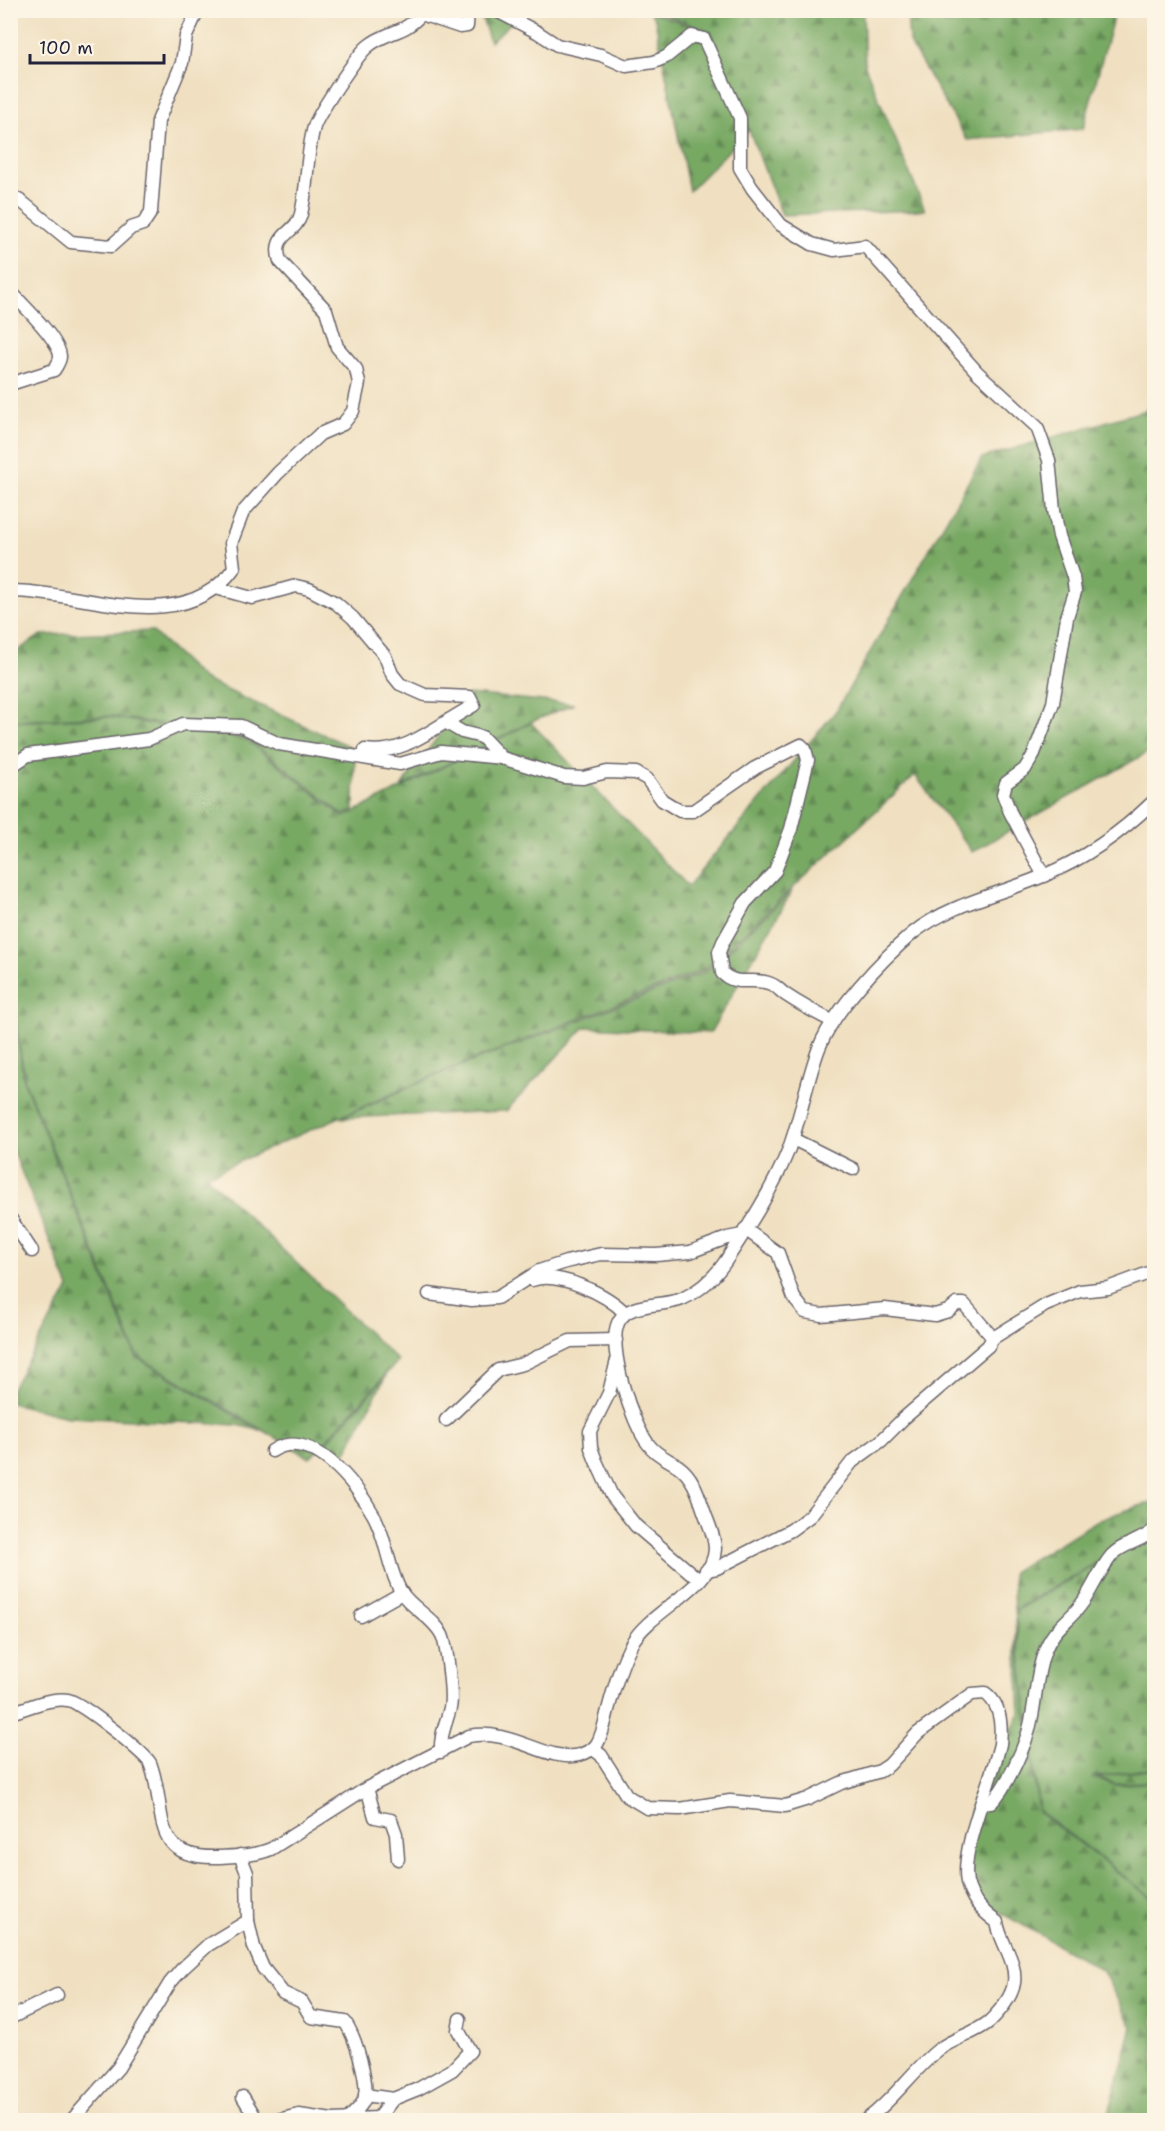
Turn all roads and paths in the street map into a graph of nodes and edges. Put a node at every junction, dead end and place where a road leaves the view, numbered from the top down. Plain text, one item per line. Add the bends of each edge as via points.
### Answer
1 (198, 10) edge
2 (468, 10) edge
3 (495, 10) edge
4 (420, 12) edge
5 (10, 200) edge
6 (10, 291) edge
7 (10, 384) edge
8 (216, 588) junction
9 (10, 591) edge
10 (449, 720) junction
11 (341, 755) junction
12 (501, 759) junction
13 (10, 767) edge
14 (1155, 801) edge
15 (1044, 876) junction
16 (832, 1021) junction
17 (792, 1139) junction
18 (853, 1169) dead end
19 (10, 1218) edge
20 (743, 1232) junction
21 (32, 1251) dead end
22 (1155, 1271) edge
23 (520, 1284) junction
24 (429, 1294) dead end
25 (625, 1313) junction
26 (993, 1338) junction
27 (616, 1340) junction
28 (618, 1359) junction
29 (446, 1420) dead end
30 (272, 1451) dead end
31 (1155, 1530) edge
32 (702, 1575) junction
33 (402, 1593) junction
34 (361, 1616) dead end
35 (10, 1713) edge
36 (593, 1749) junction
37 (441, 1752) junction
38 (367, 1788) junction
39 (983, 1802) junction
40 (260, 1853) junction
41 (240, 1855) junction
42 (398, 1859) dead end
43 (248, 1873) junction
44 (248, 1921) junction
45 (57, 1995) dead end
46 (10, 2018) edge
47 (460, 2019) dead end
48 (365, 2095) junction
49 (243, 2097) dead end
50 (393, 2099) junction
51 (349, 2118) junction
52 (72, 2121) edge
53 (256, 2121) edge
54 (277, 2121) edge
55 (866, 2121) edge

1 - 5 street via 158,121 151,212 143,224 131,228 111,246 71,242 22,202
2 - 4 street via 467,26 460,27
3 - 15 street via 557,45 601,55 626,66 666,57 692,36 704,39 740,118 740,168 781,225 812,244 834,250 865,246 977,372 1037,427 1049,460 1055,519 1075,592 1053,703 1033,756 1006,783 1003,794
4 - 8 street via 412,26 366,48 315,124 301,215 279,242 277,251 280,261 326,310 337,347 356,369 359,383 353,411 343,424 321,434 278,473 243,512 231,543 234,568
6 - 7 street via 46,332 60,358 54,370
8 - 9 street via 201,597 161,607
8 - 10 street via 252,598 296,586 336,603 386,656 400,684 425,695 463,695 474,700 474,705
10 - 11 street via 406,746 379,753 359,749
10 - 12 street via 453,729 482,737
11 - 12 street via 400,764 441,752
11 - 13 street via 279,744 241,726 183,724 149,739 28,755
12 - 16 street via 564,777 584,778 607,772 636,774 647,779 670,806 693,811 755,768 801,744 808,760 805,777 775,871 745,903 719,952 722,973 729,980 772,984
14 - 15 street via 1108,841
15 - 16 street via 924,925 888,956
16 - 17 street via 819,1048
17 - 18 street
17 - 20 street via 772,1184
19 - 21 street
20 - 23 street via 690,1252 656,1256 601,1254 552,1266
20 - 25 street via 719,1270 696,1292
20 - 26 street via 778,1253 794,1298 805,1312 821,1315 885,1309 935,1315 964,1304
22 - 26 street via 1107,1288 1080,1291 1046,1305
23 - 24 street via 490,1300
23 - 25 street via 545,1278 573,1283 609,1298
25 - 27 street via 617,1325
26 - 32 street via 881,1441 852,1462 810,1516 791,1530
27 - 28 street
27 - 29 street via 570,1341 523,1364 498,1370
28 - 32 street via 628,1402 646,1442 685,1471 694,1485 715,1544 714,1557
28 - 32 street via 609,1393 591,1425 593,1455 612,1496 636,1526
30 - 33 street via 282,1444 312,1448 358,1491 374,1514
31 - 39 street via 1112,1555 1079,1607 1059,1625 1044,1652 1031,1723 1022,1745 999,1795 991,1803
32 - 36 street via 635,1637
33 - 34 street
33 - 37 street via 442,1634 451,1693 440,1736
35 - 41 street via 60,1699 77,1702 147,1758 162,1822 177,1848 197,1857
36 - 37 street via 577,1755 560,1755 512,1738 487,1734 469,1736
36 - 39 street via 627,1796 647,1808 680,1809 730,1801 785,1806 880,1771 918,1732 972,1694 985,1693 993,1699 1002,1731
37 - 38 street
38 - 40 street via 289,1840
38 - 42 street via 375,1817 391,1820
39 - 55 street via 974,1827 967,1881 980,1906 997,1922 1012,1961 1011,1993 988,2022 941,2047
40 - 41 street
40 - 43 street
41 - 43 street
43 - 44 street
44 - 48 street via 263,1968 283,1993 302,2002 311,2017 341,2021 348,2027 359,2054
44 - 52 street via 208,1945 182,1969 118,2068
45 - 46 street
47 - 50 street via 458,2030 470,2051 466,2058 441,2077
48 - 50 street
48 - 51 street
49 - 53 street
50 - 51 street via 378,2118
51 - 54 street via 332,2120 299,2115

